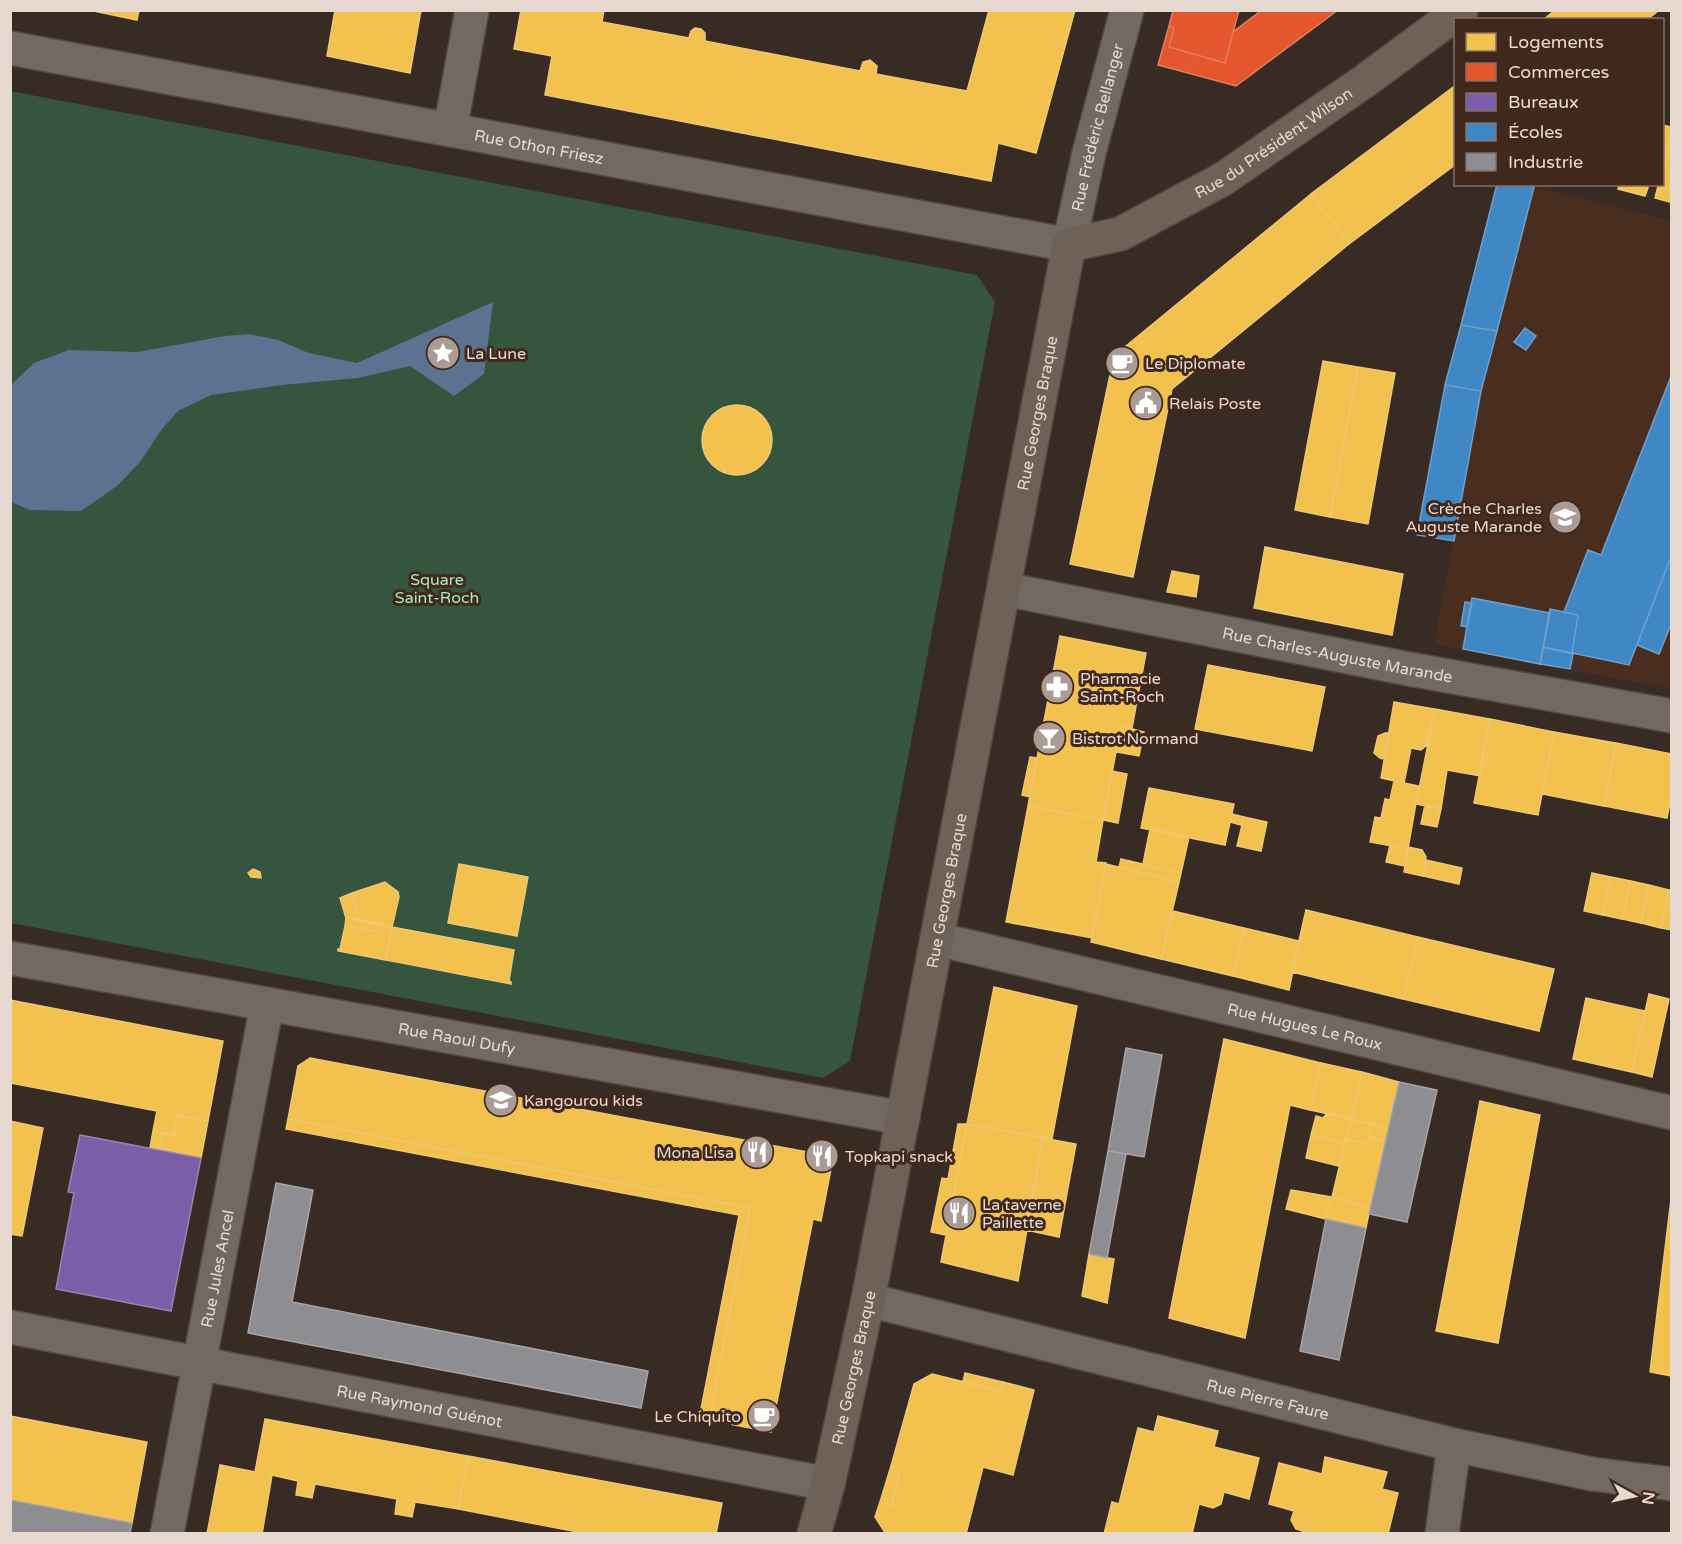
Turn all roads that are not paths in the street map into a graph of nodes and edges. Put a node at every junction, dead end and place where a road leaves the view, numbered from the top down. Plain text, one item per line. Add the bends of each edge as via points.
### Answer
1 (472, 10) edge
2 (1127, 10) edge
3 (1461, 10) edge
4 (10, 48) edge
5 (450, 130) junction
6 (1070, 245) junction
7 (1004, 590) junction
8 (1671, 716) edge
9 (937, 939) junction
10 (10, 958) edge
11 (267, 1004) junction
12 (1671, 1113) edge
13 (903, 1118) junction
14 (868, 1300) junction
15 (10, 1327) edge
16 (200, 1363) junction
17 (1454, 1445) junction
18 (828, 1484) junction
19 (1671, 1484) edge
20 (167, 1533) edge
21 (814, 1533) edge
22 (1442, 1533) edge

1 - 5 street
2 - 6 street, Rue Frédéric Bellanger via 1089,153
3 - 6 street, Rue du Président Wilson via 1223,179 1120,234
4 - 5 street, Rue Othon Friesz
5 - 6 street, Rue Othon Friesz
6 - 7 street, Rue Georges Braque
7 - 8 street, Rue Charles-Auguste Marande
7 - 9 street, Rue Georges Braque
9 - 12 street, Rue Hugues Le Roux
9 - 13 street, Rue Georges Braque
10 - 11 street, Rue Raoul Dufy
11 - 13 street, Rue Raoul Dufy
11 - 16 street, Rue Jules Ancel
13 - 14 street, Rue Georges Braque
14 - 17 street, Rue Pierre Faure
14 - 18 street, Rue Georges Braque
15 - 16 street, Rue Raymond Guénot
16 - 18 street, Rue Raymond Guénot
16 - 20 street, Rue Jules Ancel
17 - 19 street, Rue Pierre Faure via 1592,1474
17 - 22 street
18 - 21 street, Rue Georges Braque

